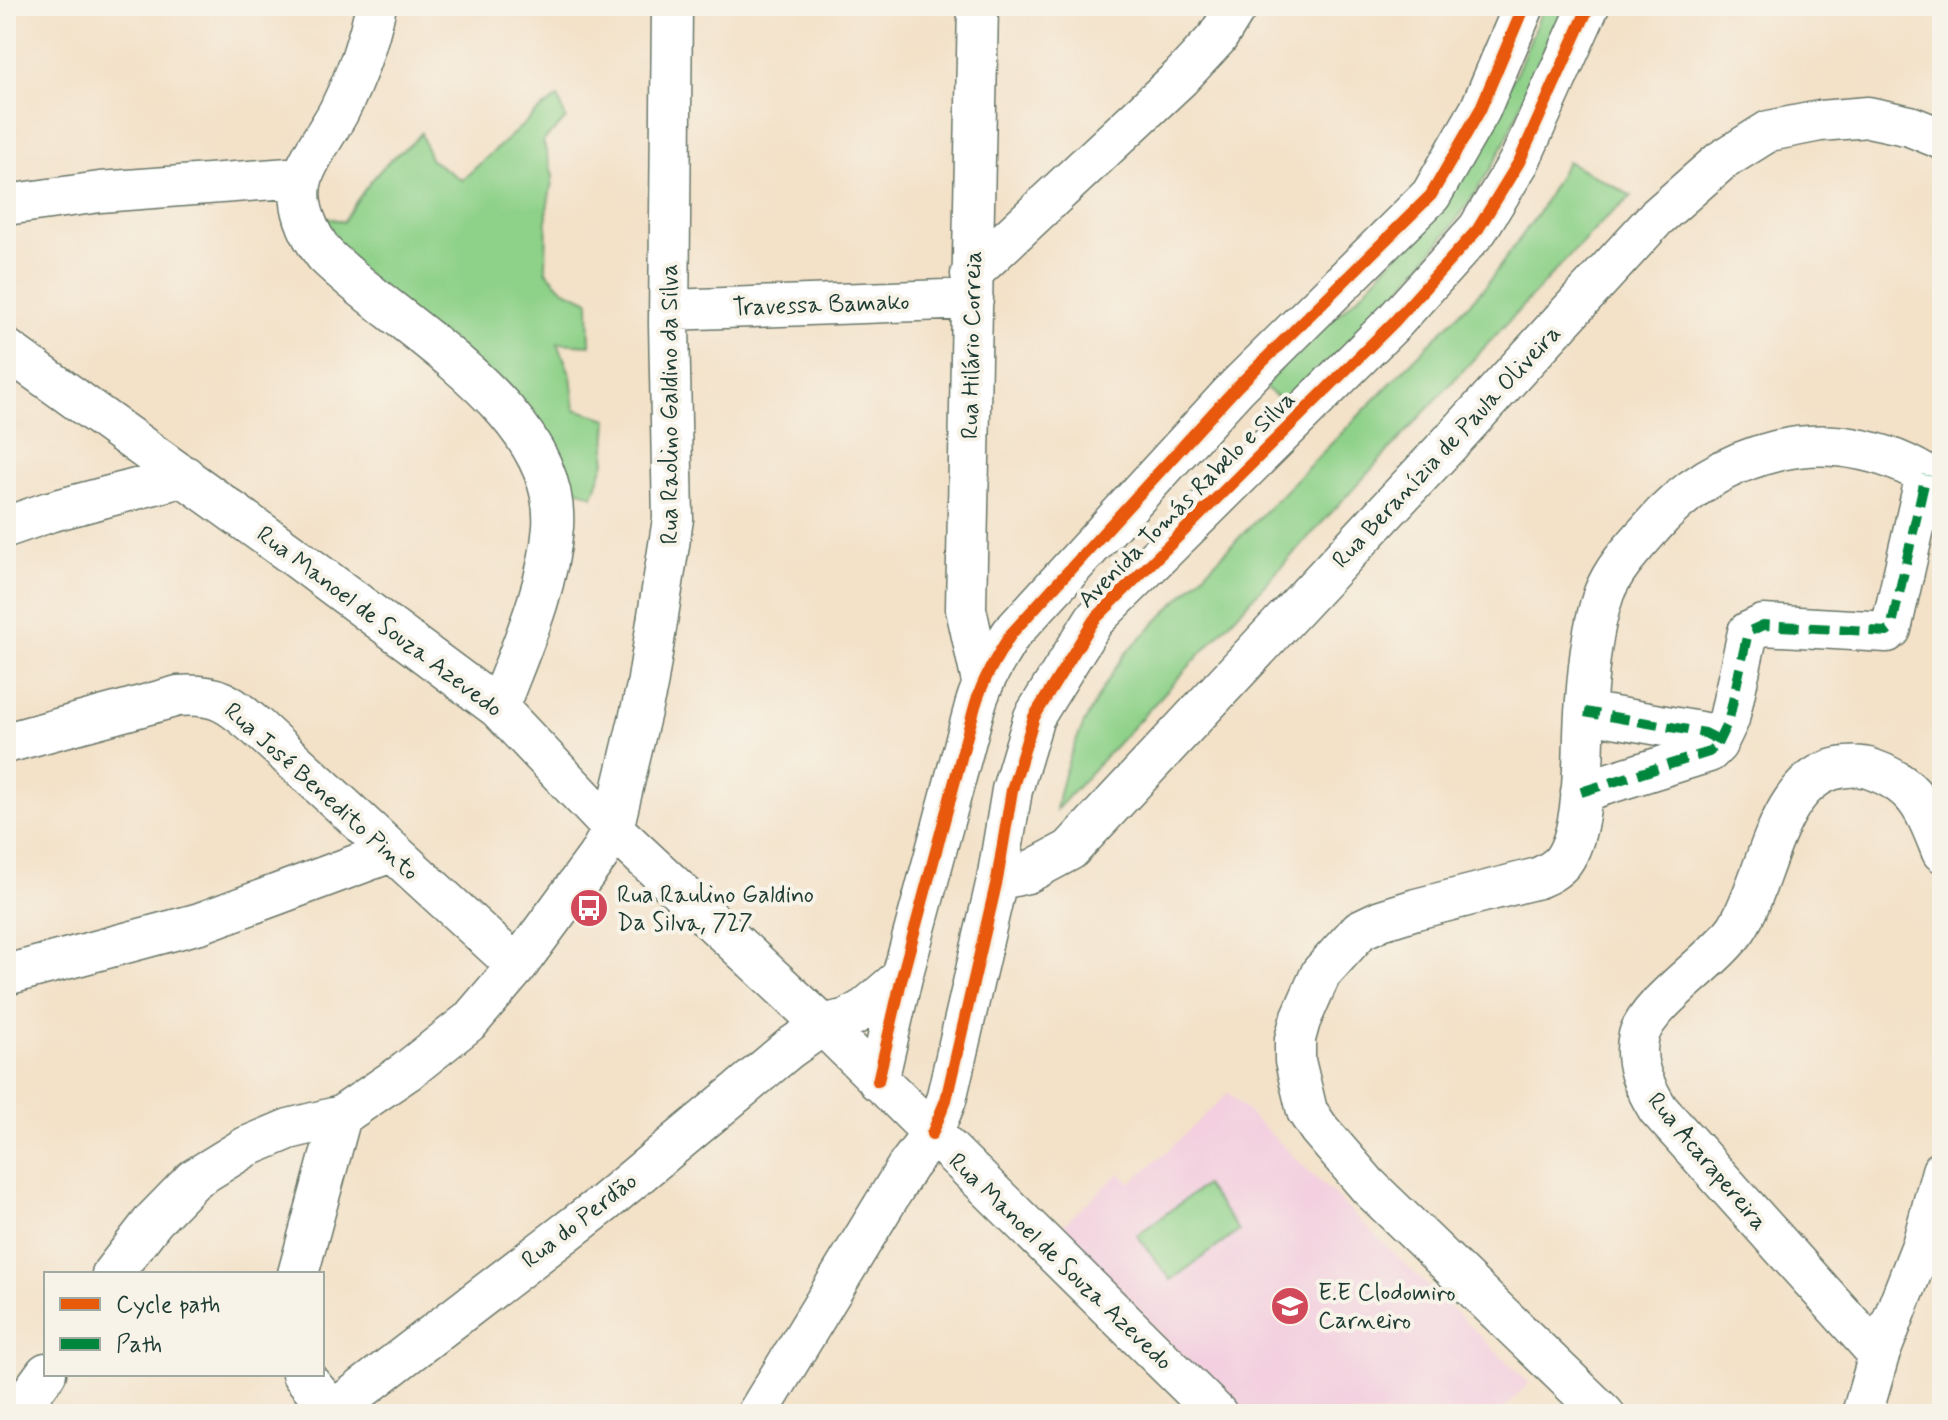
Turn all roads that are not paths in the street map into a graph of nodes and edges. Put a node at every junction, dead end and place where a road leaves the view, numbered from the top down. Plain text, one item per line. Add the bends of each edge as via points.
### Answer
1 (376, 6) edge
2 (672, 6) edge
3 (978, 6) edge
4 (1237, 6) edge
5 (1524, 6) edge
6 (1589, 6) edge
7 (1942, 139) edge
8 (302, 177) junction
9 (6, 205) edge
10 (972, 287) junction
11 (669, 310) junction
12 (6, 349) edge
13 (1237, 387) junction
14 (1281, 434) junction
15 (185, 476) junction
16 (1934, 481) edge
17 (6, 527) edge
18 (982, 682) junction
19 (498, 708) junction
20 (1585, 712) junction
21 (6, 743) edge
22 (1717, 744) junction
23 (1581, 792) junction
24 (613, 829) junction
25 (391, 852) junction
26 (1942, 852) edge
27 (997, 880) junction
28 (517, 966) junction
29 (6, 975) edge
30 (902, 977) junction
31 (823, 1025) junction
32 (878, 1081) junction
33 (341, 1116) junction
34 (932, 1134) junction
35 (1942, 1171) edge
36 (1932, 1233) edge
37 (114, 1272) edge
38 (299, 1272) edge
39 (1879, 1355) junction
40 (44, 1376) edge
41 (304, 1376) edge
42 (770, 1408) edge
43 (334, 1413) edge
44 (16, 1414) edge
45 (1217, 1414) edge
46 (1604, 1414) edge
47 (1862, 1414) edge

1 - 8 street via 363,55
2 - 11 street, Rua Raolino Galdino da Silva
3 - 10 street, Rua Hilário Correia
4 - 10 street via 1217,38 1180,78
5 - 13 street, Avenida Tomás Rabelo e Silva via 1480,110 1431,195
6 - 14 street, Avenida Tomás Rabelo e Silva via 1519,162 1478,229
7 - 27 street, Rua Beranízia de Paula Oliveira via 1868,117 1820,121 1769,131 1721,161 1656,218 1070,850 1027,873
8 - 9 street via 100,192
8 - 19 street via 305,222 319,248 481,384 546,475 553,526 548,558
10 - 11 street, Travessa Bamako
10 - 18 street, Rua Hilário Correia via 966,609
11 - 24 street, Rua Raolino Galdino da Silva via 673,519 647,686
12 - 15 street, Rua Manoel de Souza Azevedo
13 - 14 street
13 - 18 street, Avenida Tomás Rabelo e Silva via 1011,634
14 - 27 street, Avenida Tomás Rabelo e Silva via 1094,620 1034,717 1012,790
15 - 17 street
15 - 19 street, Rua Manoel de Souza Azevedo
16 - 20 street via 1896,459 1814,445 1743,459 1690,490 1633,548 1605,590
16 - 22 street via 1891,629 1763,625 1748,632 1729,719
18 - 30 street, Avenida Tomás Rabelo e Silva
19 - 24 street, Rua Manoel de Souza Azevedo
20 - 22 street via 1705,733
20 - 23 street
21 - 25 street, Rua José Benedito Pinto via 178,696 206,695 259,729
22 - 23 street via 1709,752
23 - 46 street via 1574,838 1553,871 1360,930 1321,973 1300,1021 1295,1061 1307,1111 1368,1186
24 - 28 street, Rua Raolino Galdino da Silva
24 - 31 street, Rua Manoel de Souza Azevedo
25 - 28 street, Rua José Benedito Pinto
25 - 29 street via 200,923
26 - 39 street, Rua Acarapereira via 1912,792 1890,776 1864,766 1816,775 1777,832 1739,925 1644,1024 1636,1049 1646,1089 1658,1109
27 - 34 street, Avenida Tomás Rabelo e Silva via 946,1100
28 - 33 street, Rua Raolino Galdino da Silva via 470,1021
30 - 31 street, Rua do Perdão via 866,1008
30 - 32 street, Avenida Tomás Rabelo e Silva
31 - 32 street, Rua Manoel de Souza Azevedo
31 - 43 street, Rua do Perdão
32 - 34 street, Rua Manoel de Souza Azevedo
33 - 37 street, Rua Raolino Galdino da Silva via 246,1147 194,1179
33 - 38 street
34 - 42 street, Avenida Tomás Rabelo e Silva via 907,1167
34 - 45 street, Rua Manoel de Souza Azevedo
35 - 36 street
36 - 39 street
39 - 47 street
40 - 44 street
41 - 43 street

